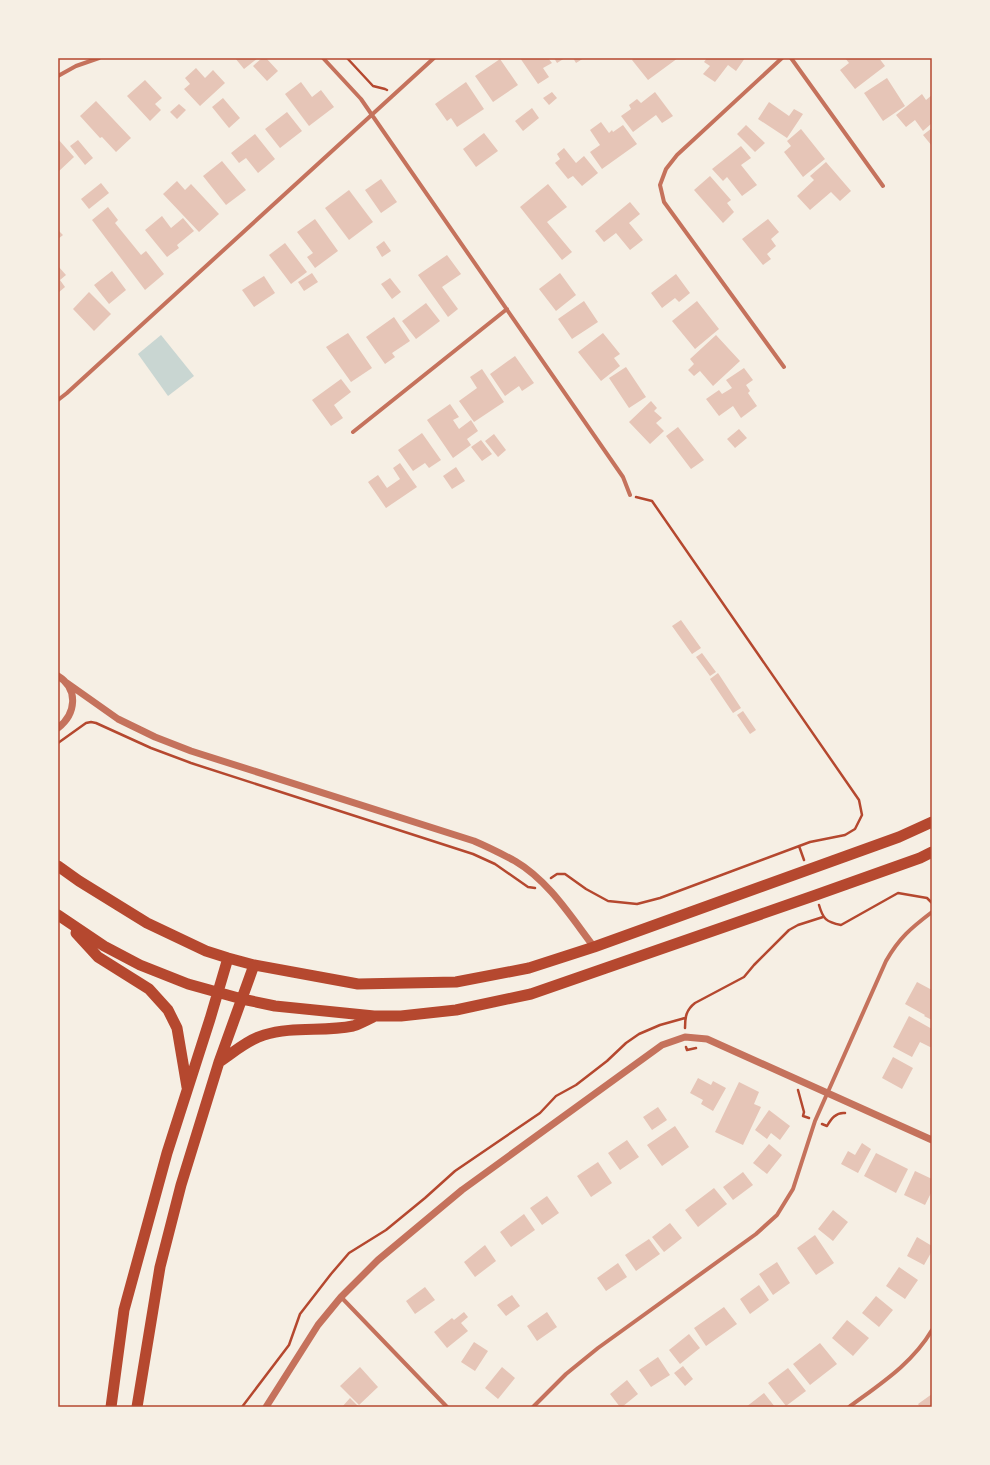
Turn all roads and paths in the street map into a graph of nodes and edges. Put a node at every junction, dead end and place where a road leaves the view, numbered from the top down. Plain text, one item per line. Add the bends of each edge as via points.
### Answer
1 (99, 58) edge
2 (323, 58) edge
3 (347, 58) edge
4 (434, 58) edge
5 (782, 58) edge
6 (791, 58) edge
7 (58, 76) edge
8 (388, 91) dead end
9 (372, 115) junction
10 (884, 186) dead end
11 (507, 308) junction
12 (784, 367) dead end
13 (58, 400) edge
14 (353, 432) dead end
15 (630, 495) joint
16 (58, 676) edge
17 (66, 683) junction
18 (58, 728) edge
19 (58, 743) edge
20 (932, 822) edge
21 (799, 846) junction
22 (932, 852) edge
23 (804, 860) dead end
24 (58, 866) edge
25 (550, 879) dead end
26 (538, 886) dead end
27 (932, 903) edge
28 (819, 906) dead end
29 (932, 912) edge
30 (823, 917) junction
31 (62, 918) edge
32 (594, 948) junction
33 (228, 958) junction
34 (254, 965) junction
35 (218, 992) junction
36 (242, 999) junction
37 (374, 1016) junction
38 (685, 1029) dead end
39 (686, 1045) dead end
40 (702, 1048) dead end
41 (219, 1062) junction
42 (791, 1087) dead end
43 (187, 1090) junction
44 (827, 1092) junction
45 (807, 1118) dead end
46 (823, 1124) dead end
47 (827, 1126) dead end
48 (932, 1140) edge
49 (341, 1297) junction
50 (932, 1330) edge
51 (111, 1407) edge
52 (137, 1407) edge
53 (266, 1407) edge
54 (447, 1407) edge
55 (533, 1407) edge
56 (849, 1407) edge

1 - 7 street
2 - 9 street via 361,99
3 - 8 path via 373,86
4 - 9 street
5 - 12 street via 677,155 666,169 660,185 664,202
6 - 10 street
9 - 11 street
9 - 13 street
11 - 14 street
11 - 15 street via 623,477
15 - 21 path via 652,501 859,800 862,815 855,829 845,835
16 - 17 street
17 - 18 street via 71,691 72,708 69,716
17 - 32 street via 118,719 155,738 474,841 516,862 543,884
19 - 26 path via 86,723 96,723 191,763 473,854 495,864 528,887
20 - 32 highway via 899,837
21 - 23 path
21 - 25 path via 660,898 637,904 608,901 566,874 557,874
22 - 37 highway via 532,994 456,1010
24 - 33 highway via 148,923 206,951
27 - 30 path via 928,898 898,893 841,925 831,923
28 - 30 path
29 - 44 street via 913,926 896,944 886,961
30 - 38 path via 789,930 744,977 695,1003 689,1008 685,1018
31 - 35 highway via 104,946 140,965 188,984
31 - 43 highway via 98,957 149,989 168,1010 177,1028
32 - 34 highway via 529,968 456,982 358,984
33 - 34 highway
33 - 35 highway
34 - 36 highway
35 - 36 highway
35 - 43 highway
36 - 37 highway via 275,1006
36 - 41 highway
37 - 41 highway via 354,1026 290,1029 263,1035 251,1040
39 - 40 path via 687,1050
41 - 52 highway via 181,1185 160,1267
42 - 45 path via 798,1090 803,1116
43 - 51 highway via 124,1310
44 - 48 street
44 - 49 street via 707,1039 685,1036 662,1045 462,1190 378,1260
44 - 55 street via 793,1189 777,1215 756,1234 571,1369
46 - 47 path
49 - 53 street via 318,1325
49 - 54 street
50 - 56 street via 906,1364

